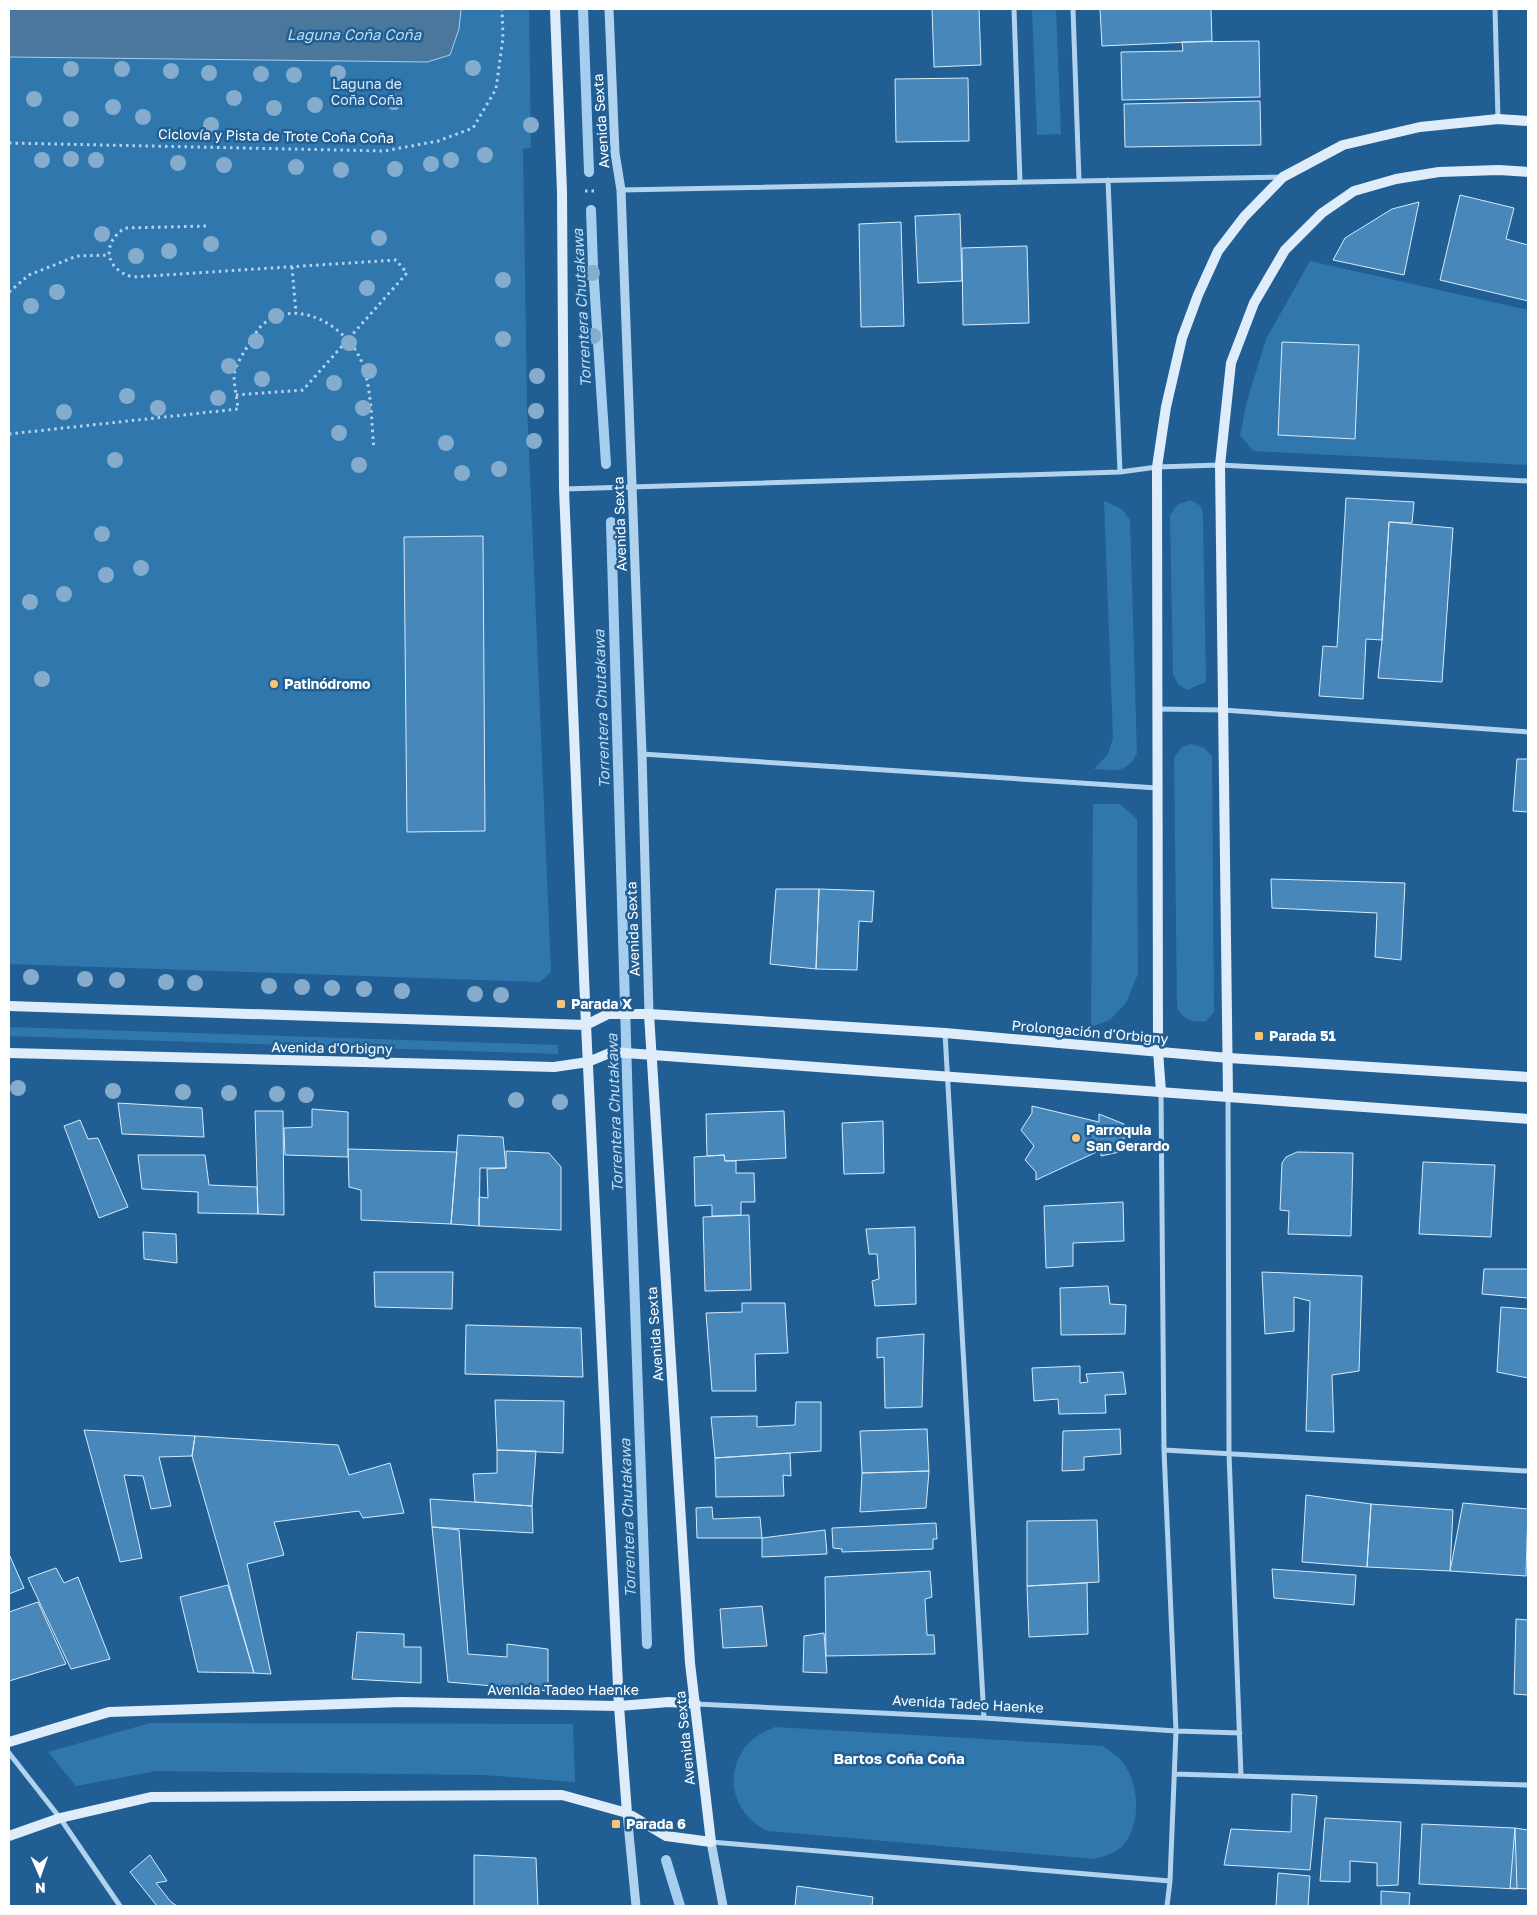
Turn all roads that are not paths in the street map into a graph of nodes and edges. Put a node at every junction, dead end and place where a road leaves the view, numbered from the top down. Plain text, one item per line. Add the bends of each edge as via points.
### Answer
1 (555, 9) edge
2 (609, 9) edge
3 (1014, 9) edge
4 (1073, 9) edge
5 (1495, 9) edge
6 (1498, 119) junction
7 (1528, 121) edge
8 (1528, 172) edge
9 (1283, 177) junction
10 (1079, 180) junction
11 (1108, 180) junction
12 (1020, 182) junction
13 (622, 190) junction
14 (1220, 465) junction
15 (1157, 468) junction
16 (1120, 472) junction
17 (1528, 481) edge
18 (632, 488) junction
19 (564, 489) junction
20 (1157, 709) junction
21 (1222, 710) junction
22 (1528, 732) edge
23 (642, 754) junction
24 (1158, 788) junction
25 (9, 1006) edge
26 (648, 1014) junction
27 (586, 1025) junction
28 (945, 1033) junction
29 (1158, 1051) junction
30 (9, 1053) edge
31 (649, 1054) junction
32 (1229, 1058) junction
33 (588, 1062) junction
34 (947, 1075) junction
35 (1528, 1077) edge
36 (1161, 1092) junction
37 (1228, 1096) junction
38 (1528, 1119) edge
39 (1164, 1450) junction
40 (1229, 1453) junction
41 (1528, 1471) edge
42 (696, 1704) junction
43 (619, 1706) junction
44 (984, 1718) junction
45 (1176, 1731) junction
46 (1240, 1733) junction
47 (9, 1742) edge
48 (9, 1753) edge
49 (1175, 1774) junction
50 (1241, 1776) junction
51 (1528, 1785) edge
52 (627, 1813) junction
53 (60, 1818) junction
54 (9, 1836) edge
55 (711, 1842) junction
56 (1170, 1881) junction
57 (120, 1906) edge
58 (636, 1906) edge
59 (723, 1906) edge
60 (1167, 1906) edge

1 - 19 main road via 562,192
2 - 13 street, Avenida Sexta via 615,153
3 - 12 street
4 - 10 street
5 - 6 street
6 - 7 main road
6 - 9 main road via 1420,127 1343,145
8 - 14 main road via 1439,172 1396,179 1354,191 1322,213 1286,250 1254,303 1232,363
9 - 11 street
9 - 15 main road via 1244,217 1218,251 1198,295 1182,338 1166,407
10 - 11 street
10 - 12 street
11 - 16 street
12 - 13 street
13 - 18 street, Avenida Sexta
14 - 15 street
14 - 17 street
14 - 21 main road
15 - 16 street
15 - 20 main road
16 - 18 street
18 - 19 street
18 - 23 street, Avenida Sexta
19 - 27 main road
20 - 21 street
20 - 24 main road
21 - 22 street
21 - 32 main road
23 - 24 street
23 - 26 street, Avenida Sexta
24 - 29 main road
25 - 27 main road
26 - 27 main road via 608,1014
26 - 28 main road, Prolongación d'Orbigny
26 - 31 main road, Avenida Sexta
27 - 33 main road
28 - 29 main road, Prolongación d'Orbigny
28 - 34 street
29 - 32 main road, Prolongación d'Orbigny
29 - 36 main road
30 - 33 main road, Avenida d'Orbigny via 554,1067
31 - 33 main road, Avenida d'Orbigny via 612,1052
31 - 34 main road
31 - 42 main road, Avenida Sexta via 690,1663
32 - 35 main road, Prolongación d'Orbigny
32 - 37 main road
33 - 43 main road
34 - 36 main road
34 - 44 street
36 - 37 main road
36 - 39 street
37 - 38 main road
37 - 40 street
39 - 40 street
39 - 45 street
40 - 41 street
40 - 46 street
42 - 43 main road, Avenida Tadeo Haenke via 670,1702
42 - 44 street, Avenida Tadeo Haenke
42 - 55 main road, Avenida Sexta
43 - 47 main road, Avenida Tadeo Haenke via 401,1702 109,1712
43 - 52 main road
44 - 45 street, Avenida Tadeo Haenke
45 - 46 street, Avenida Tadeo Haenke
45 - 49 street
46 - 50 street
48 - 53 street
49 - 50 street
49 - 56 street
50 - 51 street
52 - 53 main road via 562,1795 161,1796
52 - 55 main road via 666,1836
52 - 58 street
53 - 54 main road
53 - 57 street
55 - 56 street
55 - 59 street, Avenida Sexta
56 - 60 street

